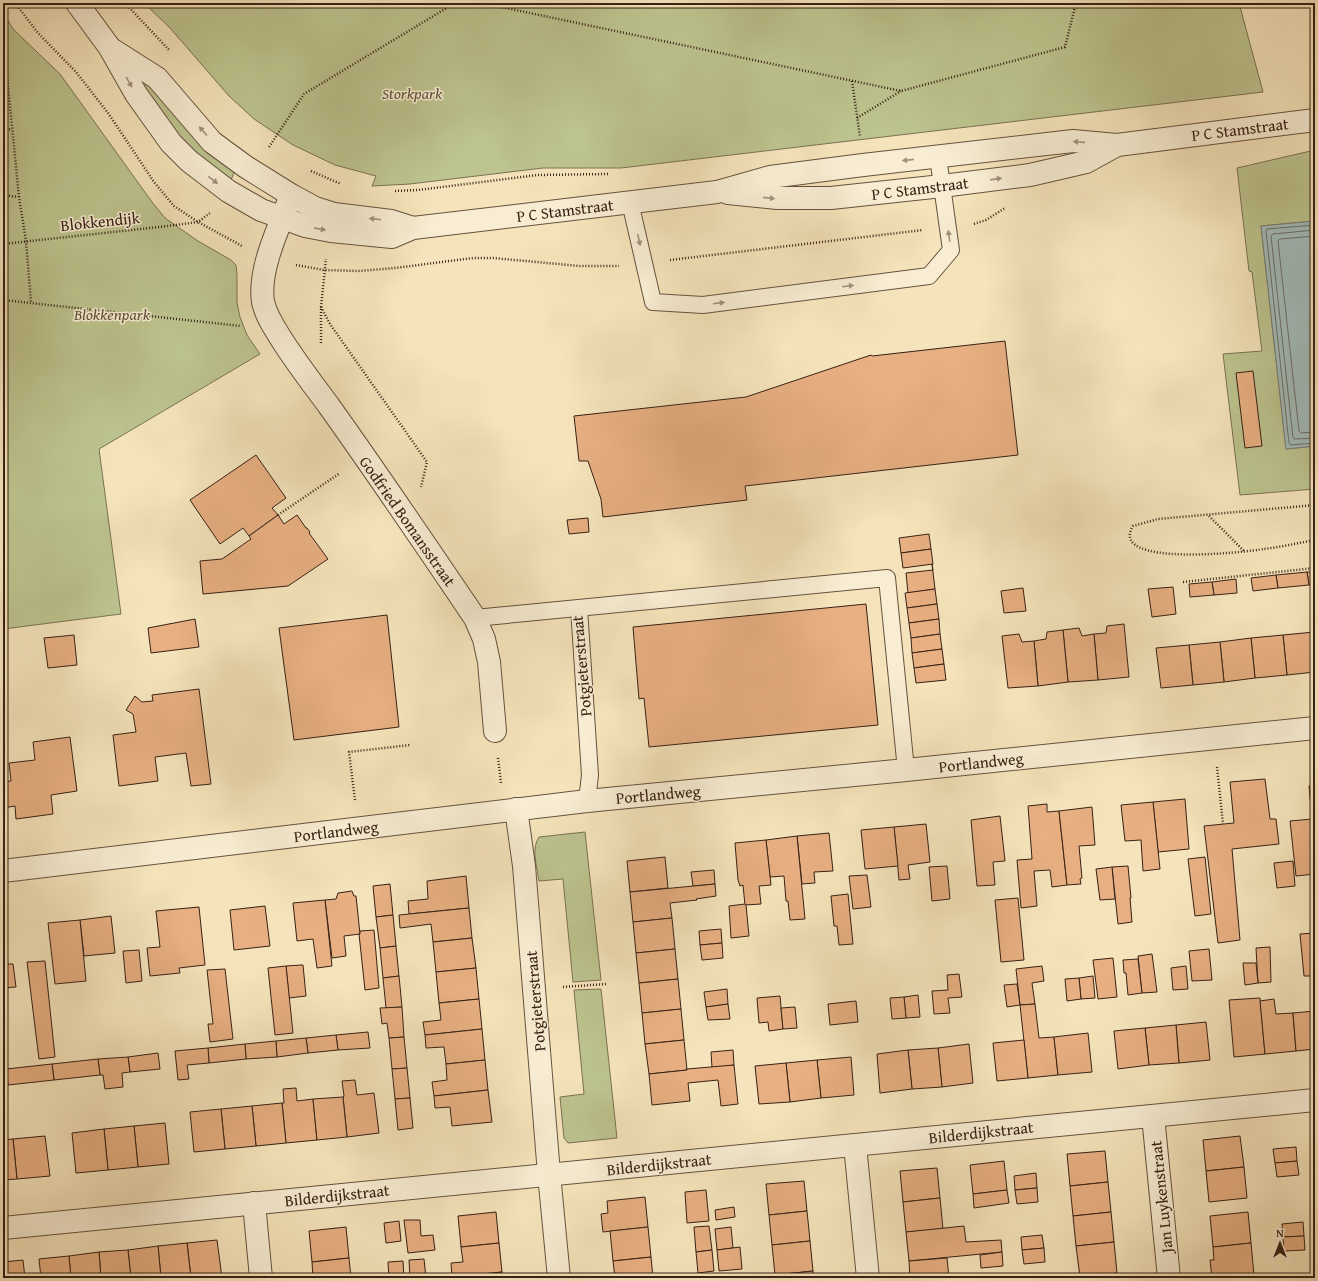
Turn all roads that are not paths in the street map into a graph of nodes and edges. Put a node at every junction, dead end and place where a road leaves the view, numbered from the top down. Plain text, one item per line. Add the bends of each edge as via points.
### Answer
1 (77, 3) edge
2 (110, 48) junction
3 (1315, 120) edge
4 (1118, 145) junction
5 (938, 157) junction
6 (942, 186) junction
7 (717, 192) junction
8 (291, 194) junction
9 (630, 202) junction
10 (282, 218) junction
11 (413, 228) junction
12 (580, 608) junction
13 (475, 618) junction
14 (1315, 728) edge
15 (495, 731) road end
16 (906, 770) junction
17 (587, 801) junction
18 (516, 809) junction
19 (3, 871) edge
20 (1315, 1100) edge
21 (1153, 1116) junction
22 (855, 1145) junction
23 (549, 1174) junction
24 (254, 1203) junction
25 (3, 1228) edge
26 (261, 1278) edge
27 (559, 1278) edge
28 (868, 1278) edge
29 (1169, 1278) edge

1 - 2 street
8 -> 2 street via 246,167 212,142 157,78
2 -> 10 street via 136,94 171,143 189,161 228,191 261,210
3 - 4 street, P C Stamstraat
4 -> 5 street, P C Stamstraat via 1073,141
6 -> 4 street, P C Stamstraat via 1030,174 1086,162
5 - 6 lane
5 -> 7 street, P C Stamstraat via 770,177
7 -> 6 street, P C Stamstraat via 777,198 831,198
9 -> 6 lane via 653,302 703,305 929,276 951,250
7 - 9 street, P C Stamstraat
8 - 10 street
11 -> 8 street, P C Stamstraat via 391,221 334,214 315,208
9 - 11 street, P C Stamstraat
10 -> 11 street, P C Stamstraat via 331,231 392,237
10 - 13 street, Godfried Bomansstraat via 267,260 262,285 263,302 268,316 293,358
12 - 13 lane, Potgieterstraat
12 - 16 lane via 887,578
12 - 17 lane, Potgieterstraat via 590,775
13 - 15 street, Godfried Bomansstraat via 484,639
14 - 16 street, Portlandweg
16 - 17 street, Portlandweg
17 - 18 street, Portlandweg
18 - 19 street, Portlandweg
18 - 23 street, Potgieterstraat via 524,866
20 - 21 street, Bilderdijkstraat
21 - 22 street, Bilderdijkstraat
21 - 29 street, Jan Luykenstraat
22 - 23 street, Bilderdijkstraat
22 - 28 street
23 - 24 street, Bilderdijkstraat
23 - 27 street, Potgieterstraat
24 - 25 street, Bilderdijkstraat
24 - 26 street

